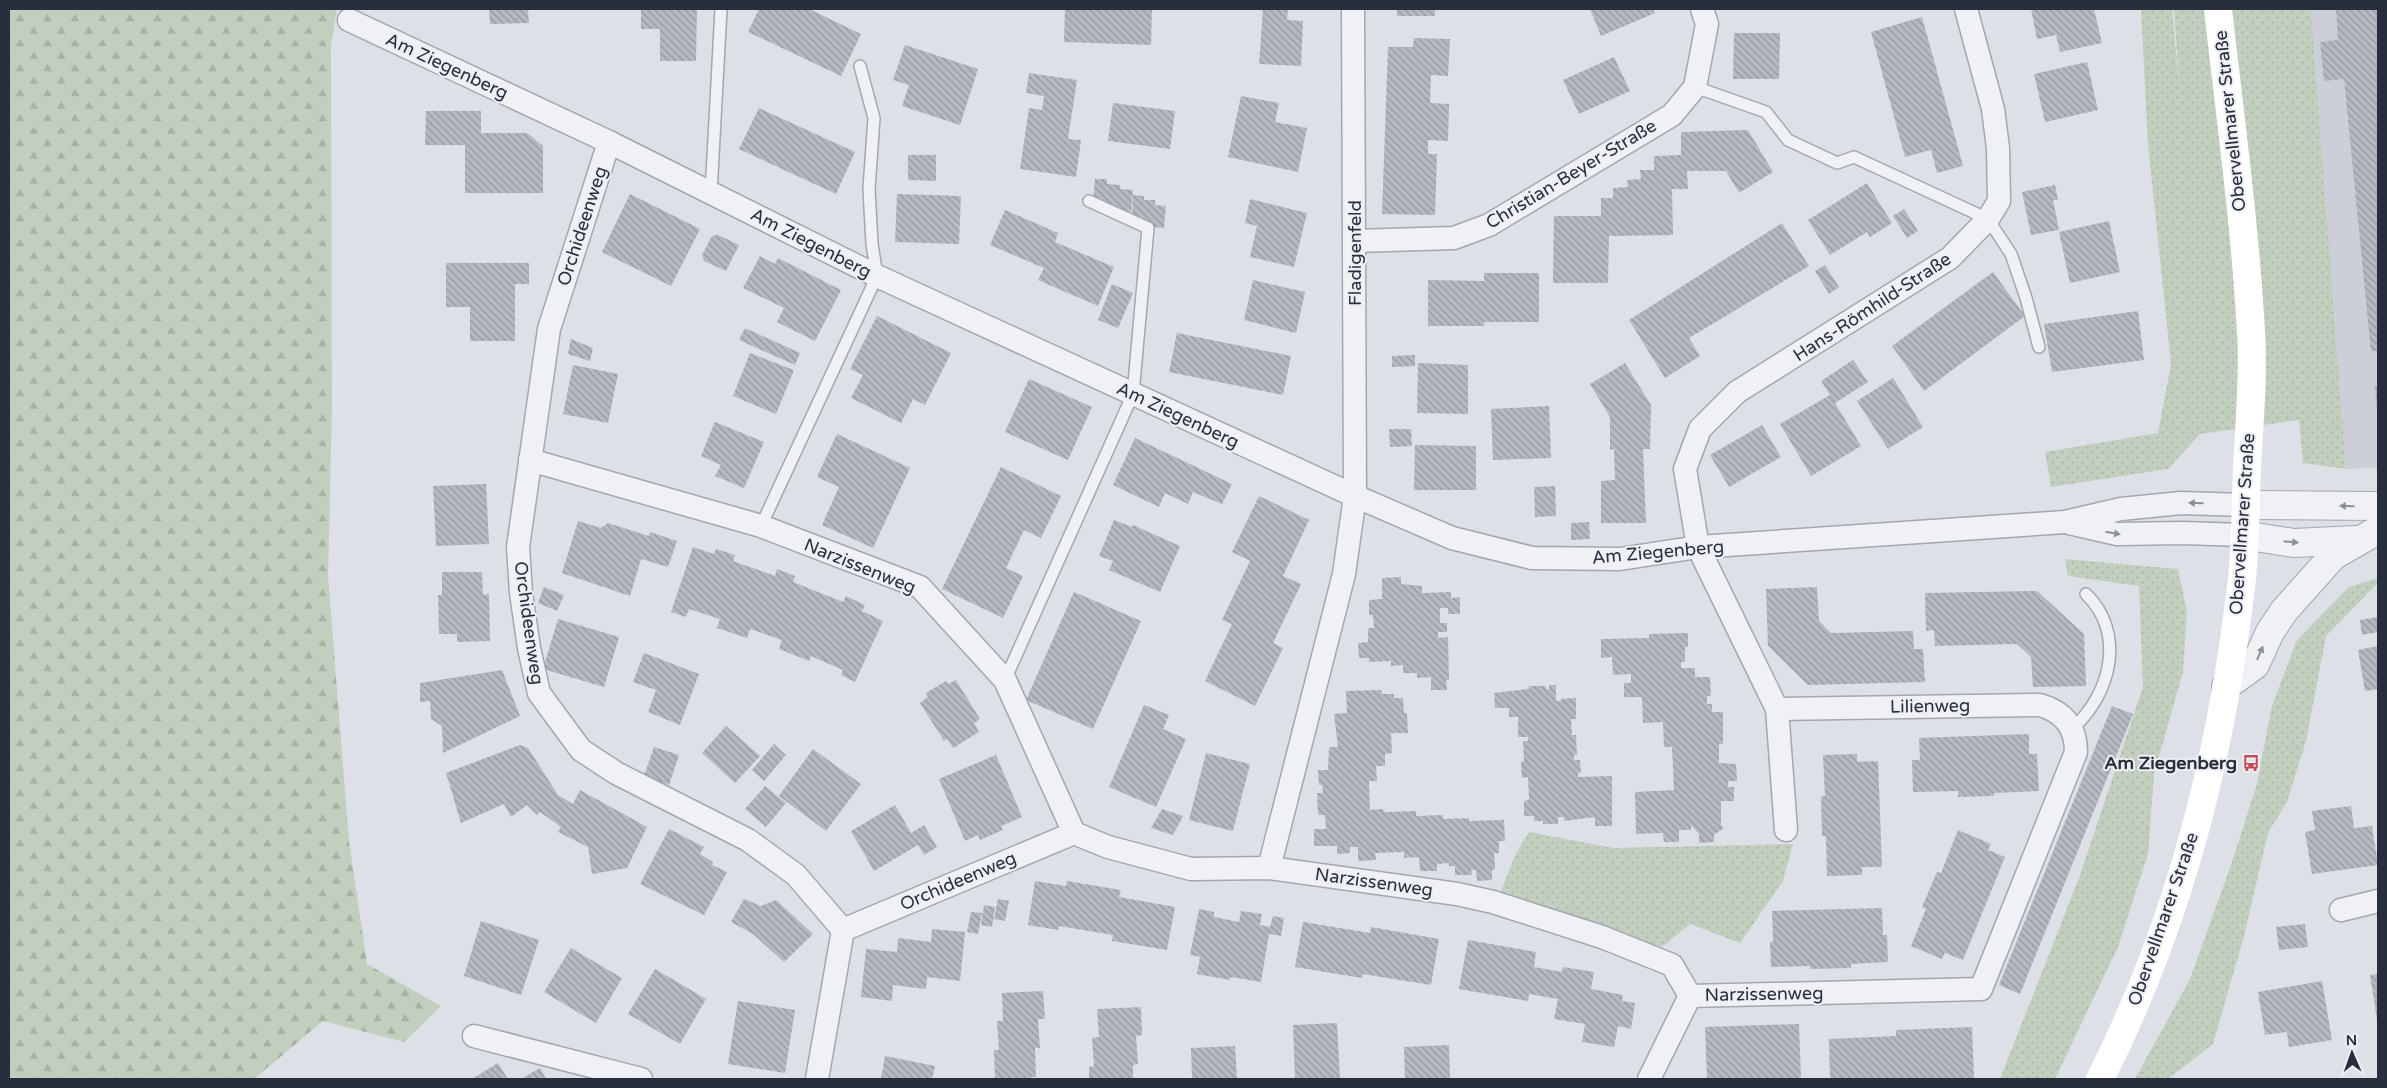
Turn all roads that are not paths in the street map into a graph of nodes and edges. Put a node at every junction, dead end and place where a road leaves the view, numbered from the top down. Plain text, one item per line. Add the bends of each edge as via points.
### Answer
1 (721, 9) edge
2 (1353, 9) edge
3 (1702, 9) edge
4 (1966, 9) edge
5 (2218, 9) edge
6 (349, 20) dead end
7 (860, 66) dead end
8 (1695, 87) junction
9 (608, 142) junction
10 (710, 193) junction
11 (1088, 201) dead end
12 (1988, 219) junction
13 (1355, 242) junction
14 (877, 276) junction
15 (2039, 347) dead end
16 (1133, 394) junction
17 (530, 460) junction
18 (1355, 496) junction
19 (2245, 505) junction
20 (2378, 506) edge
21 (2065, 522) junction
22 (761, 526) junction
23 (2243, 535) junction
24 (2368, 535) edge
25 (1698, 547) junction
26 (2086, 594) dead end
27 (1005, 680) junction
28 (2226, 686) junction
29 (1777, 709) junction
30 (2072, 728) junction
31 (1786, 830) dead end
32 (1074, 833) junction
33 (1269, 868) junction
34 (2378, 901) edge
35 (2341, 910) dead end
36 (843, 930) junction
37 (1690, 996) junction
38 (474, 1036) dead end
39 (641, 1079) edge
40 (817, 1079) edge
41 (1648, 1079) edge
42 (2100, 1079) edge

1 - 10 lane
2 - 13 street, Fladigenfeld
3 - 8 street, Christian-Beyer-Straße via 1707,24
4 - 12 street, Hans-Römhild-Straße via 1993,109 1998,148 1999,201
5 - 19 main road, Obervellmarer Straße via 2251,334
6 - 9 street, Am Ziegenberg
7 - 14 lane via 874,118 869,189
8 - 12 lane via 1766,112 1788,140 1837,163 1854,157
8 - 13 street, Christian-Beyer-Straße via 1672,115 1489,225 1454,238
9 - 10 street, Am Ziegenberg
9 - 17 street, Orchideenweg via 549,329
10 - 14 street, Am Ziegenberg
11 - 16 lane via 1148,228
12 - 15 lane via 2011,254
12 - 25 street, Hans-Römhild-Straße via 1950,258 1737,392 1700,429 1685,469
13 - 18 street, Fladigenfeld
14 - 16 street, Am Ziegenberg
14 - 22 lane
16 - 18 street, Am Ziegenberg
16 - 27 lane
17 - 22 street, Narzissenweg
17 - 36 street, Orchideenweg via 518,547 528,648 539,693 581,750 616,773 748,840 796,875
18 - 25 street, Am Ziegenberg via 1452,538 1532,558 1620,559
18 - 33 street via 1344,574
20 -> 19 street
19 -> 21 street, Am Ziegenberg via 2181,502 2121,509
19 - 23 main road, Obervellmarer Straße
21 -> 23 street, Am Ziegenberg via 2117,534 2183,532
21 - 25 street, Am Ziegenberg
22 - 27 street, Narzissenweg via 920,587
23 -> 24 street via 2294,543
23 - 28 main road, Obervellmarer Straße via 2240,596
28 -> 24 street via 2255,665 2279,618 2314,576 2333,556
25 - 29 street
26 - 30 lane via 2105,619 2110,653 2098,696 2085,717
27 - 32 street, Narzissenweg
28 - 42 main road, Obervellmarer Straße via 2191,844 2122,1037
29 - 30 street, Lilienweg via 2023,704 2054,709
29 - 31 street
30 - 37 street, Narzissenweg via 2076,752 1980,989
32 - 33 street, Narzissenweg via 1191,869
32 - 36 street, Orchideenweg
33 - 37 street, Narzissenweg via 1457,894 1492,902 1602,937 1672,965
34 - 35 street
36 - 40 street
37 - 41 street
38 - 39 street

